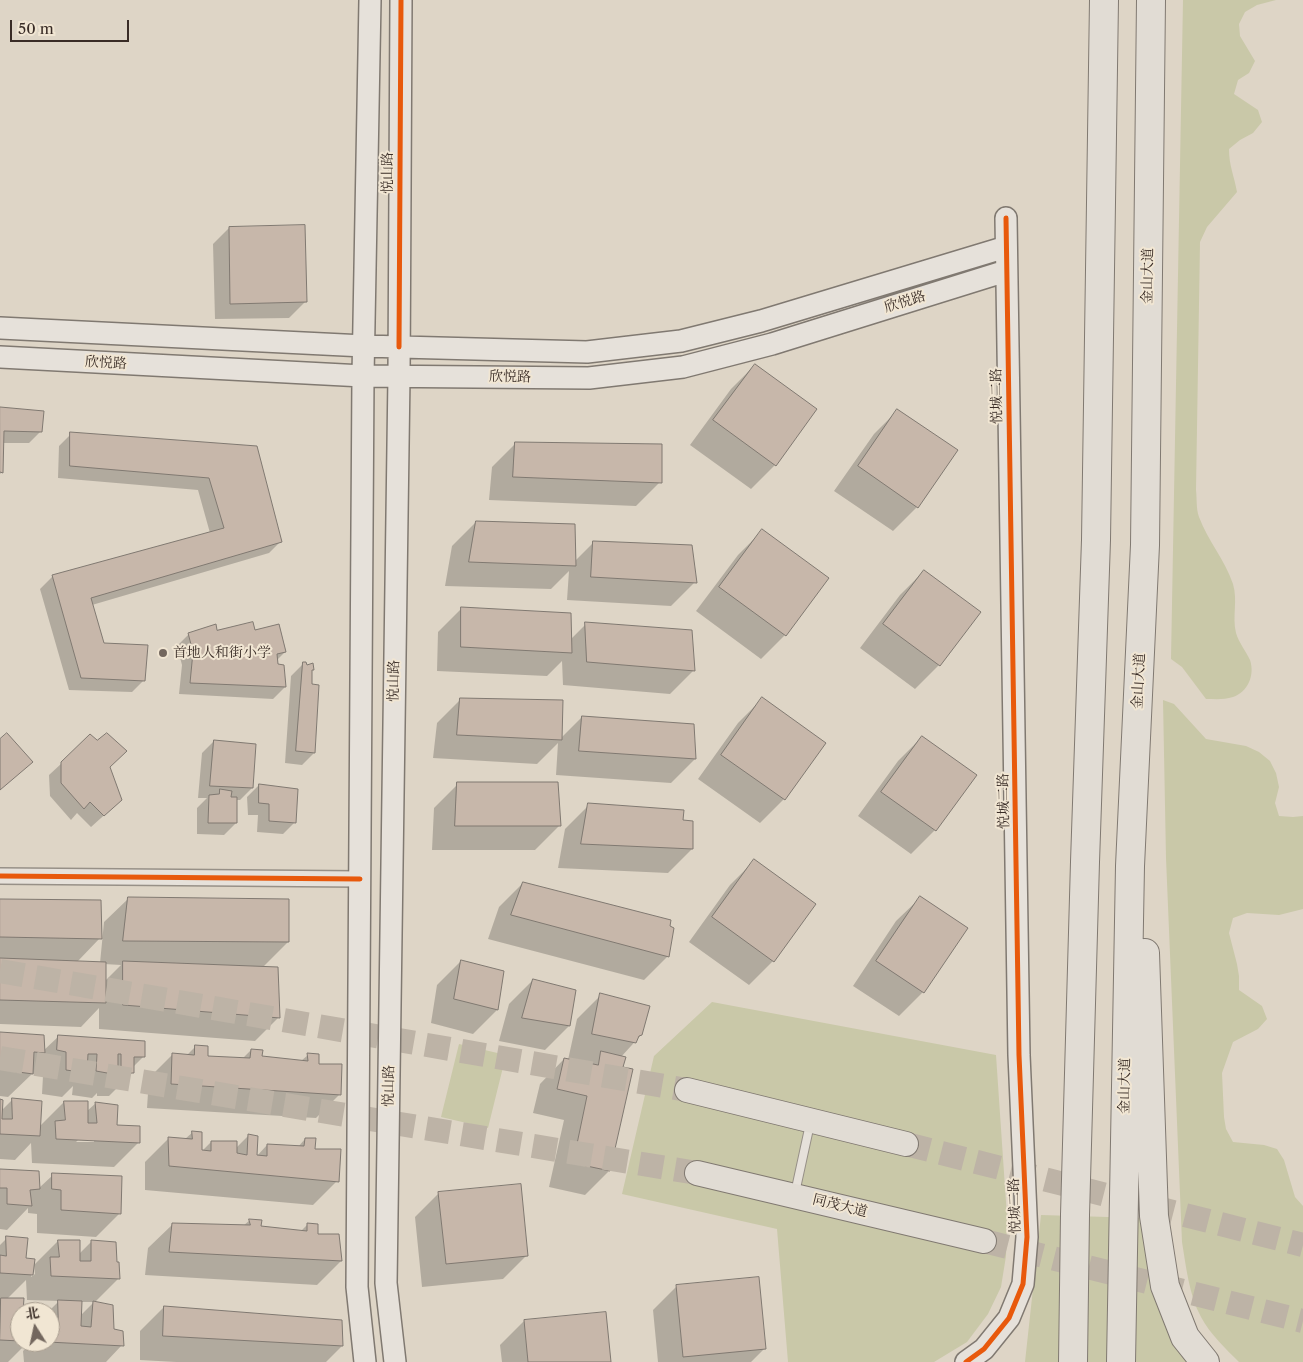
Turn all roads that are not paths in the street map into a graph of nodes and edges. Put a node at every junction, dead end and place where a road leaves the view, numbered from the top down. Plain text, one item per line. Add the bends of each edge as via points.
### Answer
1 (370, 0) edge
2 (401, 0) edge
3 (1151, 0) edge
4 (1102, 8) edge
5 (1006, 218) dead end
6 (1006, 247) junction
7 (1006, 271) junction
8 (0, 328) edge
9 (364, 346) junction
10 (399, 347) junction
11 (0, 357) edge
12 (363, 376) junction
13 (399, 376) junction
14 (1130, 866) junction
15 (0, 876) edge
16 (360, 880) junction
17 (686, 1090) tunnel mouth
18 (811, 1120) junction
19 (906, 1144) tunnel mouth
20 (697, 1172) tunnel mouth
21 (795, 1195) junction
22 (984, 1241) tunnel mouth
23 (365, 1362) edge
24 (395, 1362) edge
25 (966, 1362) edge
26 (1073, 1362) edge
27 (1121, 1362) edge
28 (1205, 1362) edge

1 - 9 main road, 悦山路
2 - 10 main road, 悦山路
3 - 14 highway, 金山大道 via 1145,545
4 - 26 highway via 1096,530
5 - 6 main road, 悦城二路
6 - 7 main road, 悦城二路
6 - 10 main road, 欣悦路 via 762,321 681,341 586,352
7 - 13 main road, 欣悦路 via 772,344 683,367 589,378
7 - 25 main road, 悦城二路 via 1019,1055 1028,1237 1023,1284 1009,1318 984,1349
8 - 9 main road, 欣悦路
9 - 10 main road, 欣悦路
9 - 12 main road, 悦山路
10 - 13 main road, 悦山路
11 - 12 main road, 欣悦路
12 - 13 main road, 欣悦路
12 - 16 main road, 悦山路
13 - 24 main road, 悦山路 via 386,1283
14 - 27 highway, 金山大道
14 - 28 highway via 1145,939 1154,1216 1166,1286 1184,1337
15 - 16 street
16 - 23 main road, 悦山路 via 357,1287
17 - 18 main road
18 - 19 main road
18 - 21 lane
20 - 21 main road, 同茂大道
21 - 22 main road, 同茂大道

